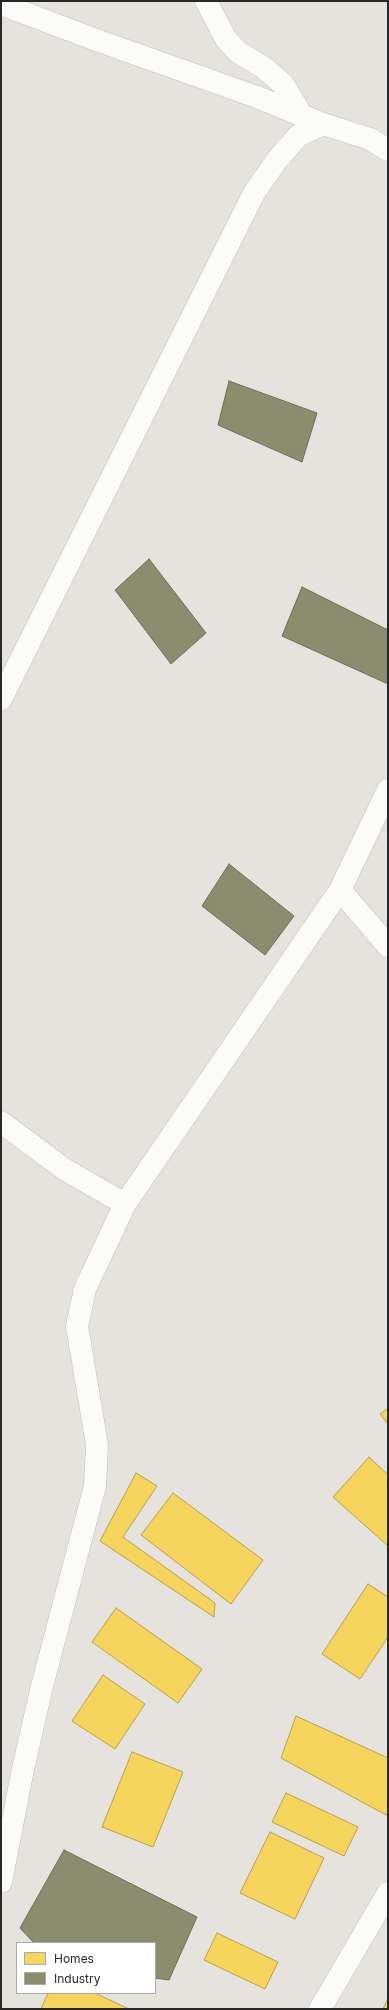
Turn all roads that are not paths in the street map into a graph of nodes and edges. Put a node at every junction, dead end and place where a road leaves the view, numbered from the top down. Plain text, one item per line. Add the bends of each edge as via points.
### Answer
1 (206, 1) edge
2 (1, 4) edge
3 (300, 114) junction
4 (323, 124) junction
5 (388, 150) edge
6 (1, 699) edge
7 (388, 790) edge
8 (340, 890) junction
9 (388, 946) edge
10 (1, 1122) edge
11 (125, 1204) junction
12 (1, 1882) edge
13 (388, 1893) edge
14 (320, 2009) edge

1 - 3 street via 226,39 238,52 263,67 283,84
2 - 3 street
3 - 4 street
4 - 5 street via 370,139
4 - 6 street via 298,136 254,193
7 - 8 street
8 - 9 street
8 - 11 street
10 - 11 street via 64,1169
11 - 12 street via 85,1288 77,1326 97,1445 95,1486 42,1686
13 - 14 street

